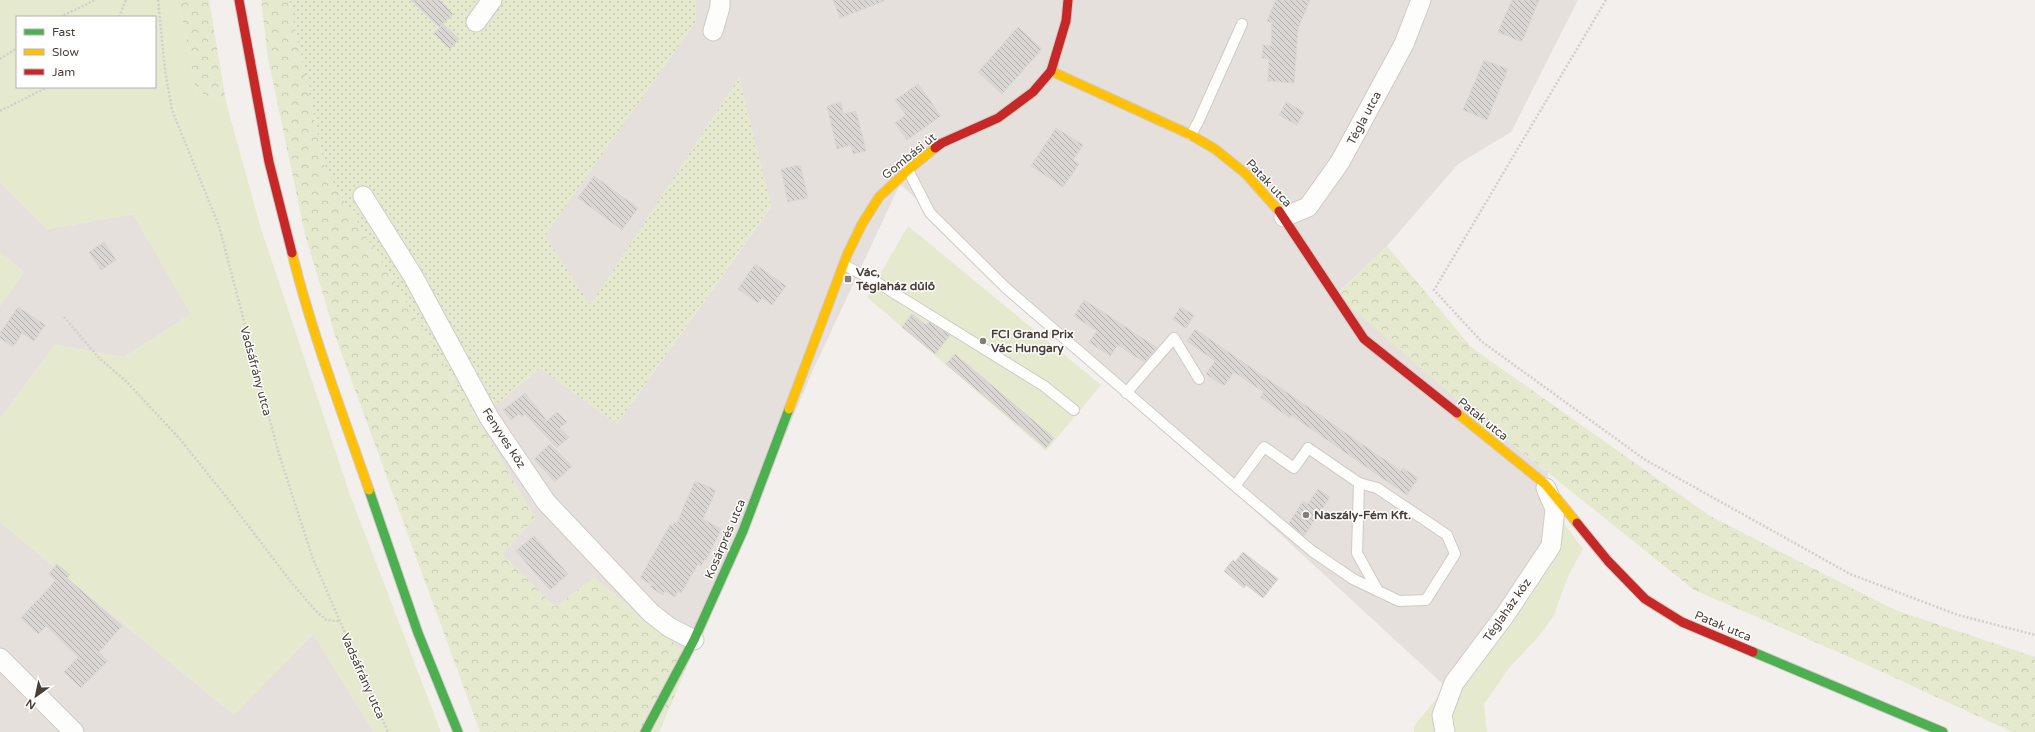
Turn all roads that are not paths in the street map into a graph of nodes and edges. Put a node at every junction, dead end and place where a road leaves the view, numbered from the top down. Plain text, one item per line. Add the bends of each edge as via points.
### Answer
1 (239, 0) edge
2 (492, 0) edge
3 (720, 0) edge
4 (1068, 0) edge
5 (1421, 0) edge
6 (476, 22) dead end
7 (1242, 24) dead end
8 (713, 31) dead end
9 (1051, 71) junction
10 (1191, 135) junction
11 (908, 170) junction
12 (363, 196) dead end
13 (1284, 217) junction
14 (844, 265) junction
15 (813, 348) joint
16 (1199, 379) dead end
17 (1126, 392) junction
18 (1074, 410) dead end
19 (1359, 483) junction
20 (1545, 484) junction
21 (1235, 486) junction
22 (1378, 591) junction
23 (694, 640) junction
24 (0, 658) edge
25 (1444, 724) edge
26 (74, 732) edge
27 (458, 732) edge
28 (645, 732) edge
29 (1943, 732) edge

1 - 27 main road via 269,162 301,289 418,633
2 - 6 street
3 - 8 street
4 - 9 main road, Gombási út via 1066,21
5 - 13 street, Tégla utca via 1404,44 1340,162 1308,207
7 - 10 lane
9 - 10 main road, Patak utca
9 - 11 main road, Gombási út via 1033,92 998,118 942,143
10 - 13 main road, Patak utca via 1215,149 1246,174
11 - 14 main road, Gombási út via 879,197 862,224
11 - 17 lane via 930,213 1006,288
12 - 23 street, Fenyves köz via 413,276 490,420 546,502 651,613
13 - 20 main road, Patak utca via 1364,339
14 - 15 main road, Gombási út
14 - 18 lane via 873,280 1044,386
15 - 23 main road, Kosárprés utca via 743,531
16 - 17 lane via 1174,338
17 - 21 lane
19 - 21 lane via 1308,448 1294,468 1264,447
19 - 22 lane via 1357,553
19 - 22 lane via 1376,488 1447,535 1455,554 1426,600 1399,601
20 - 25 street, Téglaház köz via 1554,509 1550,546 1505,615 1454,682
20 - 29 main road, Patak utca via 1608,561 1645,599 1682,622
21 - 22 lane via 1312,550 1353,579
23 - 28 main road, Kosárprés utca
24 - 26 street

